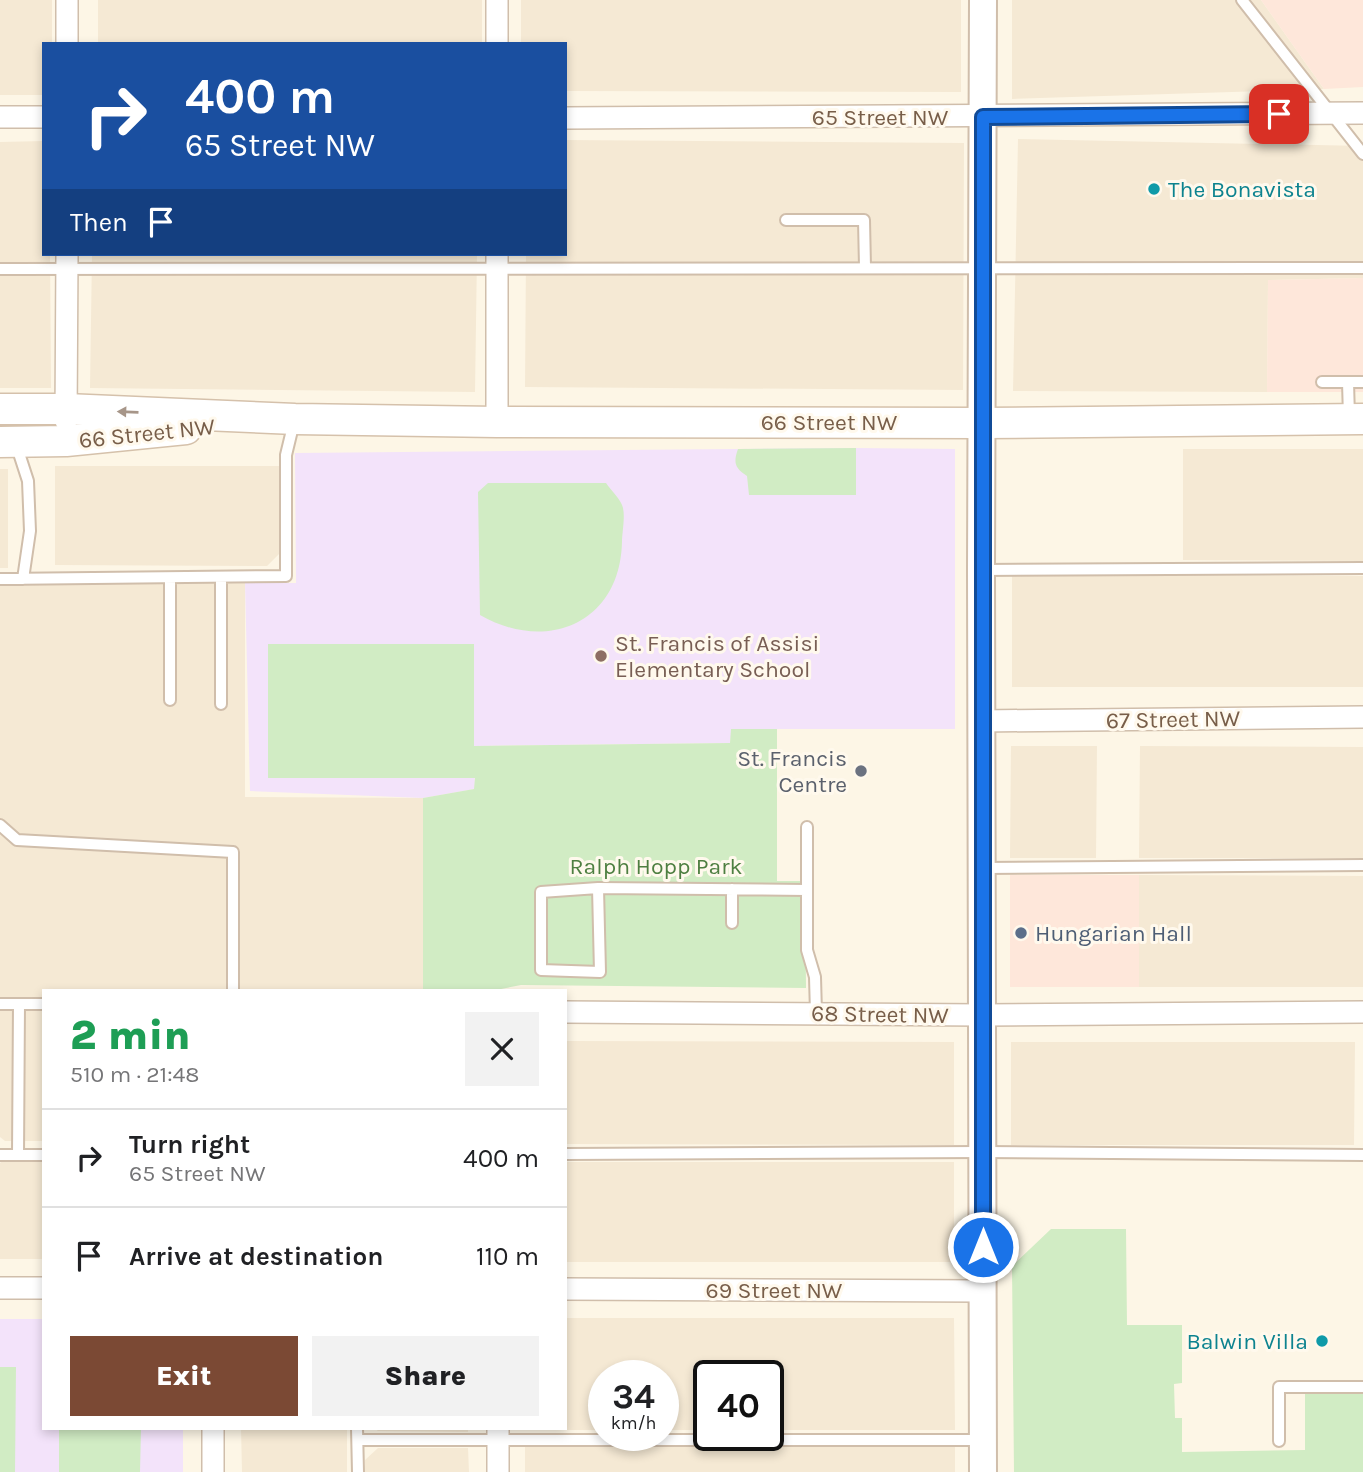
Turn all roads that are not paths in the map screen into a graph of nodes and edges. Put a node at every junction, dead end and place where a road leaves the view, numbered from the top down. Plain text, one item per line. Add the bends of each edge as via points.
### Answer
1 (67, 0) edge
2 (497, 0) edge
3 (984, 0) edge
4 (1242, 0) edge
5 (67, 42) edge
6 (497, 42) edge
7 (1363, 113) edge
8 (1333, 114) junction
9 (0, 117) edge
10 (42, 117) edge
11 (983, 117) junction
12 (567, 118) edge
13 (1363, 154) edge
14 (786, 219) dead end
15 (66, 261) edge
16 (497, 261) edge
17 (984, 266) junction
18 (865, 267) junction
19 (1363, 268) edge
20 (0, 269) edge
21 (1322, 382) dead end
22 (1348, 382) junction
23 (1363, 382) edge
24 (0, 409) edge
25 (66, 409) junction
26 (295, 419) junction
27 (1356, 419) edge
28 (497, 422) junction
29 (983, 423) junction
30 (66, 441) junction
31 (8, 442) edge
32 (1363, 568) edge
33 (981, 570) junction
34 (170, 578) junction
35 (221, 578) junction
36 (0, 579) edge
37 (23, 579) junction
38 (170, 700) dead end
39 (221, 704) dead end
40 (1363, 717) edge
41 (982, 721) junction
42 (0, 825) edge
43 (807, 827) dead end
44 (1363, 866) edge
45 (982, 867) junction
46 (598, 888) junction
47 (732, 889) junction
48 (807, 890) junction
49 (732, 923) dead end
50 (233, 989) edge
51 (0, 1004) edge
52 (19, 1004) junction
53 (42, 1004) edge
54 (567, 1012) edge
55 (1363, 1012) edge
56 (816, 1013) junction
57 (983, 1015) junction
58 (983, 1152) junction
59 (567, 1154) edge
60 (0, 1155) edge
61 (18, 1155) junction
62 (42, 1155) edge
63 (1363, 1155) edge
64 (0, 1288) edge
65 (42, 1288) edge
66 (567, 1289) edge
67 (983, 1291) junction
68 (1363, 1387) edge
69 (213, 1430) edge
70 (358, 1430) edge
71 (498, 1434) edge
72 (358, 1440) junction
73 (983, 1440) junction
74 (1279, 1441) dead end
75 (213, 1472) edge
76 (358, 1472) edge
77 (498, 1472) edge
78 (983, 1472) edge

1 - 5 street
2 - 6 street
3 - 11 street
4 - 8 lane
7 - 8 street, 65 Street NW
8 - 11 street, 65 Street NW
8 - 13 lane
9 - 10 street
11 - 12 street, 65 Street NW
11 - 17 street
14 - 18 lane via 864,219
15 - 16 lane
15 - 20 lane
15 - 25 street
16 - 18 lane
16 - 28 street
17 - 18 lane
17 - 19 lane
17 - 29 street
21 - 22 lane
22 - 23 lane
22 - 27 lane
24 - 25 main road, 66 Street NW
26 -> 25 main road, 66 Street NW
25 - 30 street
26 - 28 main road, 66 Street NW
26 - 30 main road, 66 Street NW
26 - 35 lane via 286,454 286,576
27 - 29 main road, 66 Street NW
28 - 29 main road, 66 Street NW
29 - 33 street
30 - 31 main road, 66 Street NW
31 - 37 lane via 28,481 30,531
32 - 33 lane
33 - 41 street
34 - 35 lane
34 - 37 lane
34 - 38 lane
35 - 39 lane
36 - 37 lane
40 - 41 street, 67 Street NW
41 - 45 street
42 - 50 lane via 17,840 233,852
43 - 48 lane
44 - 45 lane
45 - 57 street
46 - 46 lane via 541,892 541,970 600,972
46 - 47 lane
47 - 48 lane
47 - 49 lane
48 - 56 lane via 807,950 815,977
51 - 52 lane
52 - 53 lane
52 - 61 lane
54 - 56 street, 68 Street NW
55 - 57 street, 68 Street NW
56 - 57 street, 68 Street NW
57 - 58 street
58 - 59 lane
58 - 63 lane
58 - 67 street
60 - 61 lane
61 - 62 lane
64 - 65 street
66 - 67 street, 69 Street NW
67 - 73 street
68 - 74 lane via 1279,1387
69 - 75 street
70 - 72 lane
71 - 72 lane
71 - 73 lane
71 - 77 street
72 - 76 lane
73 - 78 street

